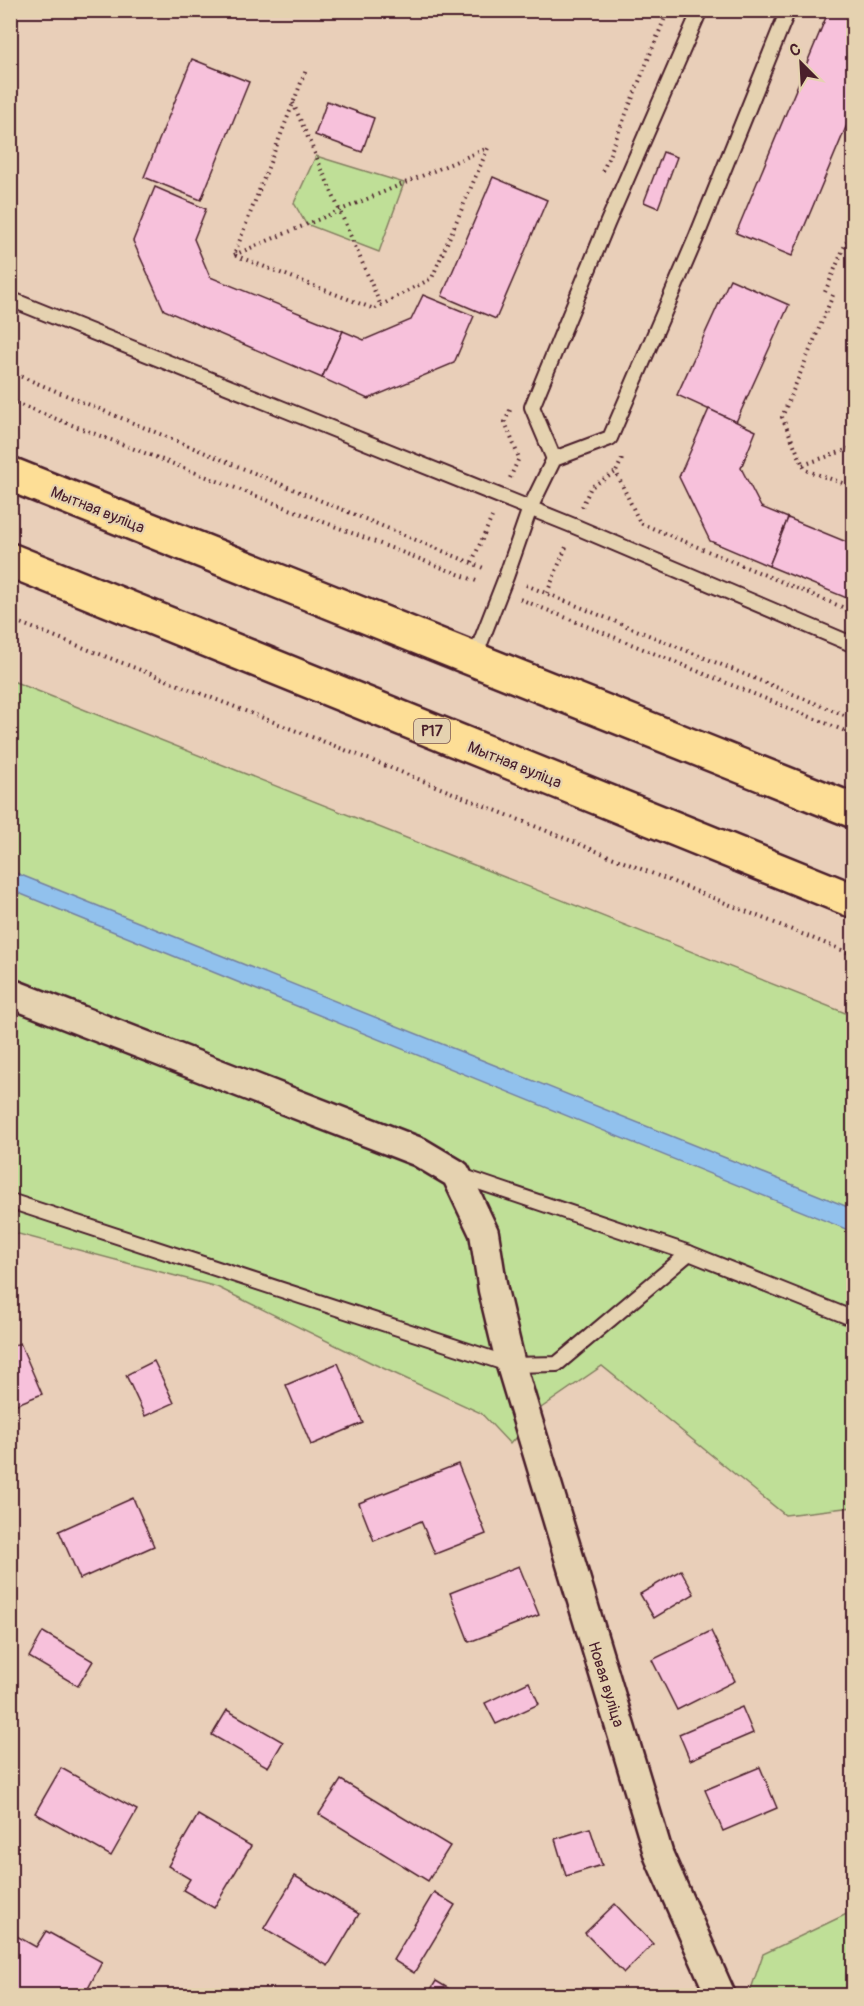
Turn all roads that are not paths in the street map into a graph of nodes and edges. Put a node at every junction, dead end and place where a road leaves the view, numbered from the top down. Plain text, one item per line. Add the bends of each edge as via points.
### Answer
1 (700, 10) edge
2 (788, 10) edge
3 (10, 299) edge
4 (554, 459) junction
5 (10, 474) edge
6 (530, 508) junction
7 (10, 560) edge
8 (854, 645) edge
9 (474, 659) junction
10 (854, 811) edge
11 (854, 901) edge
12 (10, 993) edge
13 (456, 1174) junction
14 (10, 1201) edge
15 (689, 1253) junction
16 (854, 1319) edge
17 (511, 1365) junction
18 (721, 1995) edge

1 - 4 lane via 532,407
2 - 4 lane via 610,438
3 - 6 lane
4 - 6 lane
5 - 9 highway, Мытная вуліца
6 - 8 lane
6 - 9 lane
7 - 11 highway, Мытная вуліца / Р17
9 - 10 highway, Мытная вуліца
12 - 13 street via 419,1152
13 - 15 lane
13 - 17 street, Новая вуліца via 484,1233
14 - 17 lane
15 - 16 lane
15 - 17 lane via 557,1364
17 - 18 street, Новая вуліца via 659,1856

